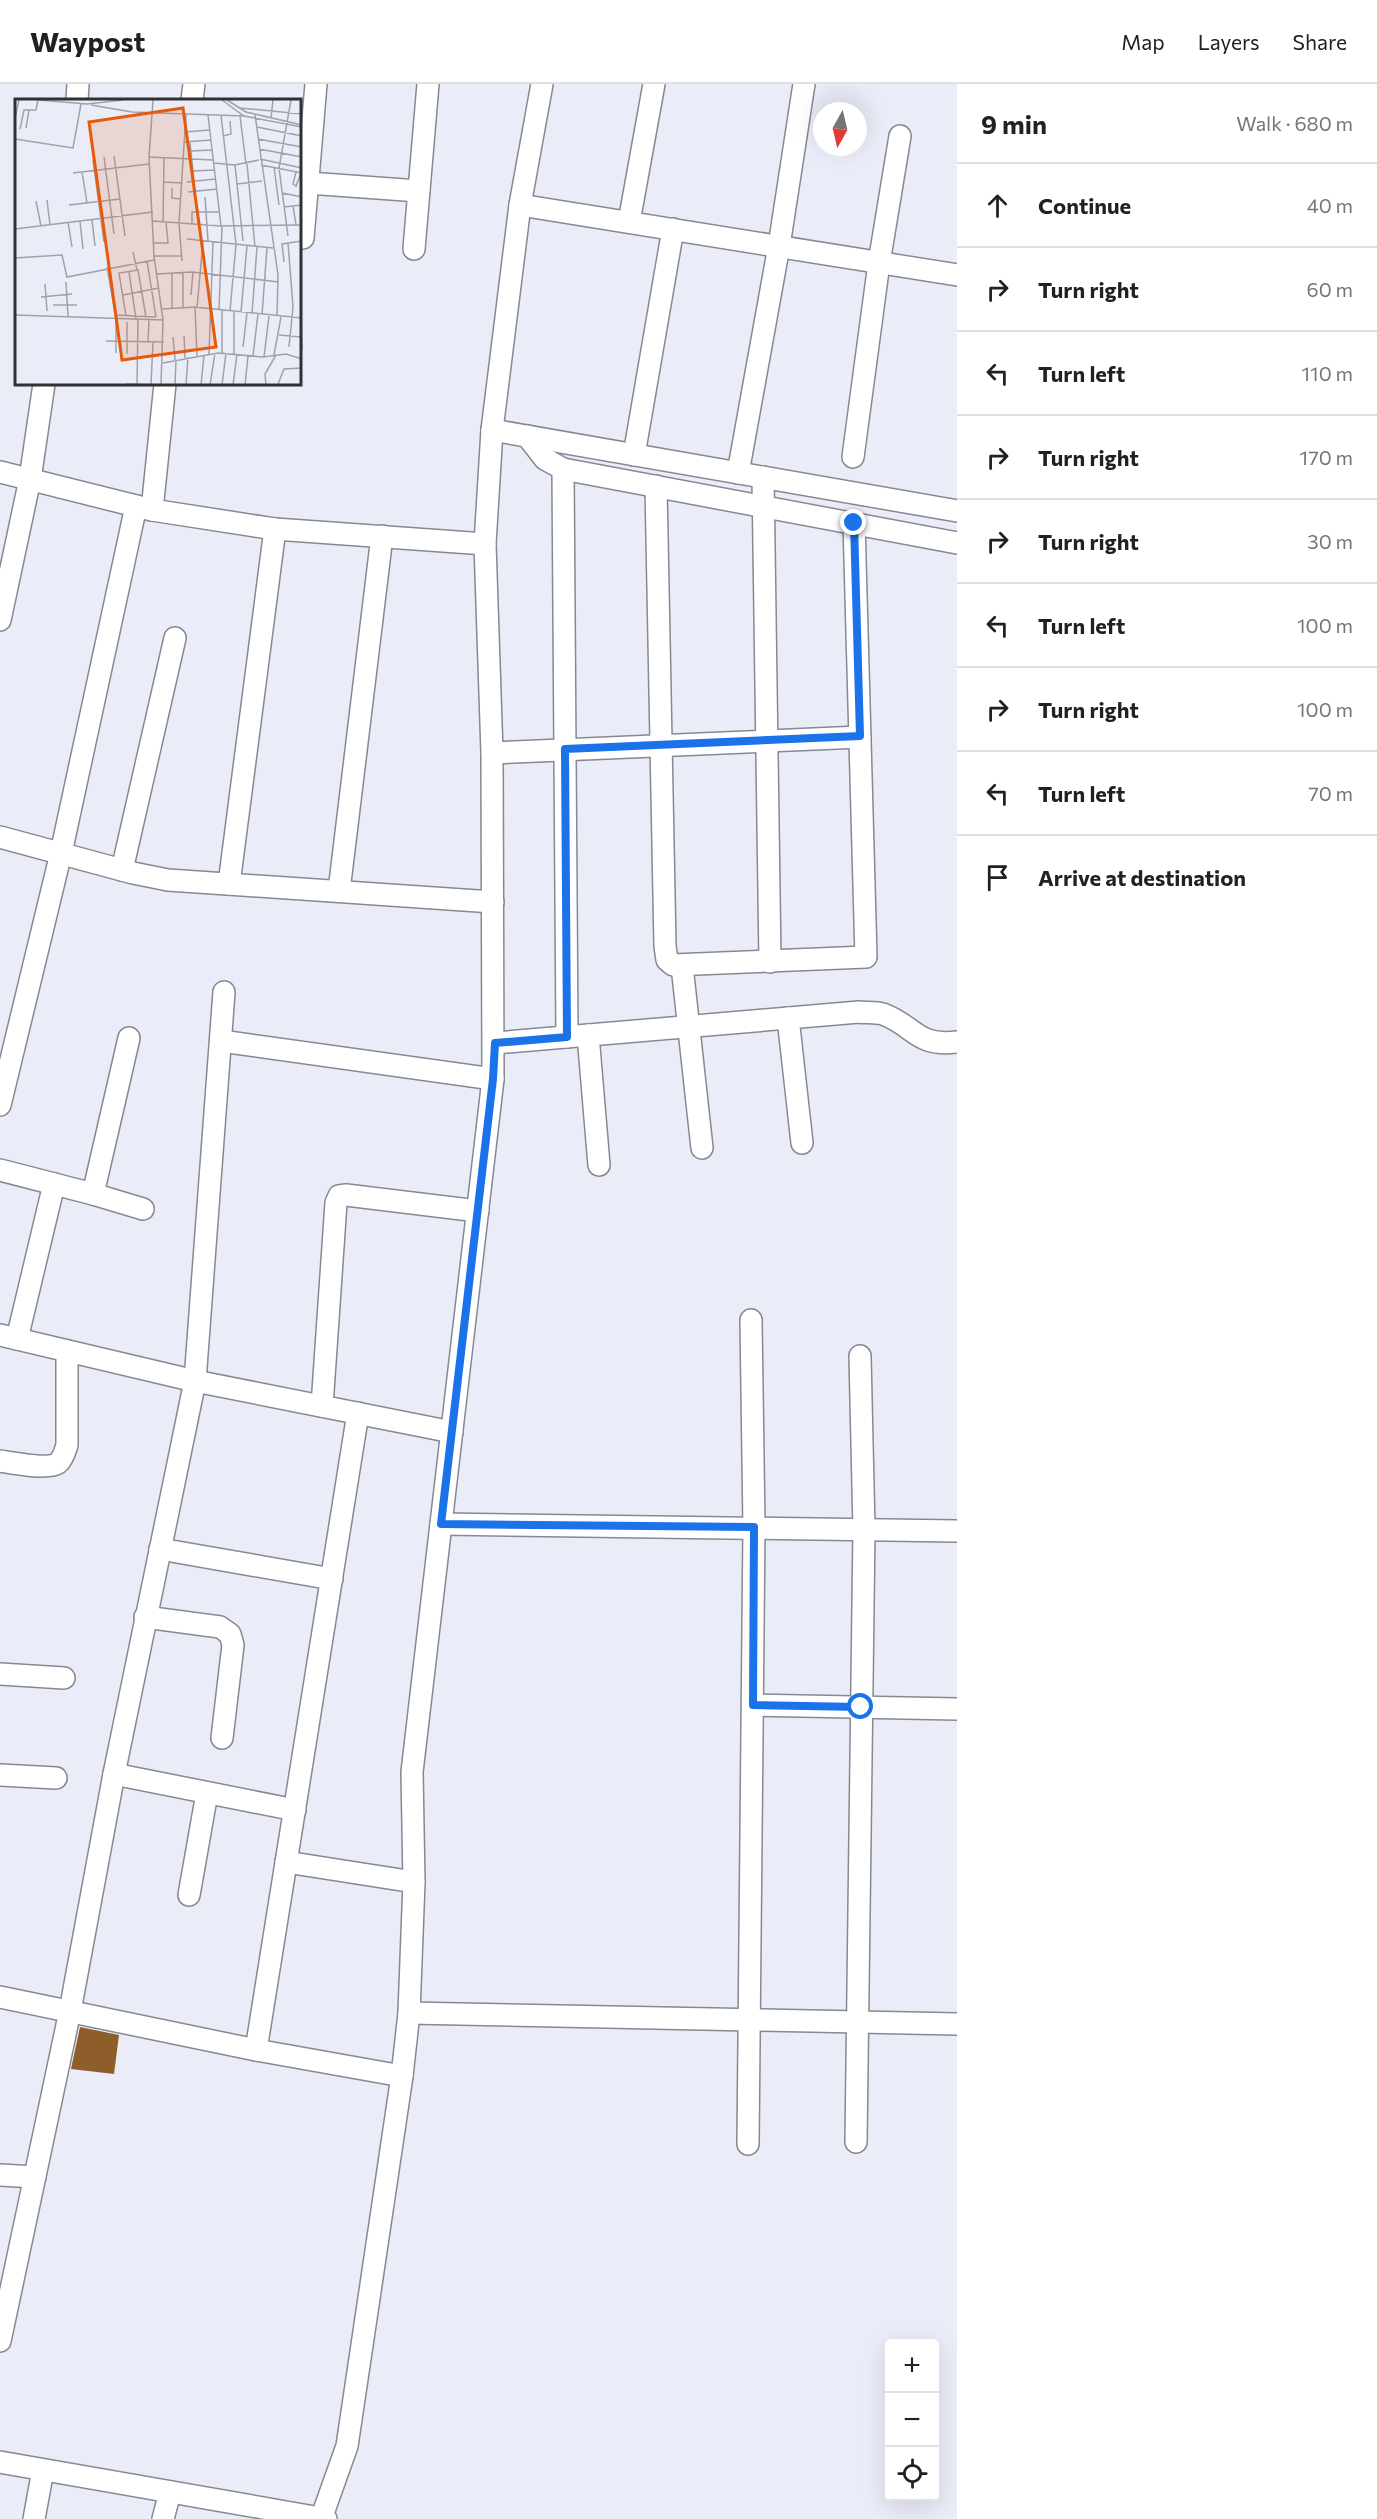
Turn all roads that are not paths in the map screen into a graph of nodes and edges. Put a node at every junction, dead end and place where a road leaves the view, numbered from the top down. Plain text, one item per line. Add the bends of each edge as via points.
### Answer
1 (78, 84) edge
2 (194, 84) edge
3 (316, 84) edge
4 (428, 84) edge
5 (542, 84) edge
6 (654, 84) edge
7 (804, 84) edge
8 (77, 99) edge
9 (192, 99) edge
10 (900, 136) dead end
11 (308, 183) junction
12 (419, 191) junction
13 (520, 205) junction
14 (629, 222) junction
15 (673, 230) junction
16 (303, 238) dead end
17 (779, 246) junction
18 (414, 249) dead end
19 (879, 262) junction
20 (957, 275) edge
21 (44, 386) edge
22 (165, 386) edge
23 (492, 430) junction
24 (527, 436) junction
25 (634, 454) junction
26 (853, 458) dead end
27 (563, 469) junction
28 (0, 472) edge
29 (738, 473) junction
30 (763, 477) junction
31 (30, 479) junction
32 (656, 486) junction
33 (764, 506) junction
34 (144, 508) junction
35 (957, 511) edge
36 (854, 523) junction
37 (274, 529) junction
38 (382, 536) junction
39 (957, 543) edge
40 (485, 544) junction
41 (0, 620) edge
42 (175, 638) dead end
43 (860, 736) junction
44 (767, 740) junction
45 (660, 745) junction
46 (565, 749) junction
47 (492, 753) junction
48 (0, 837) edge
49 (61, 853) junction
50 (122, 870) junction
51 (230, 884) junction
52 (339, 891) junction
53 (493, 902) junction
54 (770, 962) junction
55 (682, 966) junction
56 (224, 992) dead end
57 (788, 1018) junction
58 (689, 1027) junction
59 (578, 1036) junction
60 (129, 1038) dead end
61 (221, 1041) junction
62 (957, 1042) edge
63 (495, 1043) junction
64 (493, 1079) junction
65 (0, 1105) edge
66 (802, 1143) dead end
67 (702, 1148) dead end
68 (599, 1165) dead end
69 (0, 1170) edge
70 (54, 1184) junction
71 (93, 1194) junction
72 (143, 1209) dead end
73 (478, 1210) junction
74 (751, 1320) dead end
75 (8, 1337) edge
76 (67, 1351) junction
77 (860, 1356) dead end
78 (195, 1381) junction
79 (322, 1406) junction
80 (358, 1413) junction
81 (452, 1432) junction
82 (0, 1461) edge
83 (441, 1524) junction
84 (754, 1527) junction
85 (864, 1529) junction
86 (957, 1531) edge
87 (160, 1549) junction
88 (332, 1579) junction
89 (145, 1617) junction
90 (0, 1674) edge
91 (64, 1678) dead end
92 (753, 1705) junction
93 (861, 1707) junction
94 (957, 1709) edge
95 (222, 1738) dead end
96 (114, 1774) junction
97 (0, 1775) edge
98 (56, 1778) dead end
99 (207, 1793) junction
100 (295, 1810) junction
101 (286, 1862) junction
102 (414, 1882) junction
103 (189, 1895) dead end
104 (0, 1997) edge
105 (70, 2011) junction
106 (409, 2013) junction
107 (749, 2020) junction
108 (856, 2022) junction
109 (957, 2024) edge
110 (256, 2050) junction
111 (402, 2076) junction
112 (856, 2142) dead end
113 (748, 2144) dead end
114 (0, 2175) edge
115 (35, 2177) junction
116 (7, 2278) edge
117 (0, 2341) edge
118 (0, 2462) edge
119 (43, 2470) junction
120 (170, 2492) junction
121 (34, 2519) edge
122 (163, 2519) edge
123 (323, 2519) edge

1 - 8 street
2 - 9 street
3 - 11 street
4 - 12 street
5 - 13 street
6 - 14 street
7 - 17 street
10 - 19 street
11 - 12 street
11 - 16 street
12 - 18 street
13 - 14 street
13 - 23 street
14 - 15 street
15 - 17 street
15 - 25 street
17 - 19 street
17 - 29 street
19 - 20 street
19 - 26 street
21 - 31 street
22 - 34 street
23 - 24 street
23 - 40 street
24 - 25 street
24 - 27 street via 545,459
25 - 29 street
27 - 32 street
27 - 46 street
28 - 31 street
29 - 30 street
30 - 33 street
30 - 35 street
31 - 34 street
31 - 41 street
32 - 33 street
32 - 45 street
33 - 36 street
33 - 44 street
34 - 37 street
34 - 49 street
36 - 39 street
36 - 43 street
37 - 38 street
37 - 51 street
38 - 40 street
38 - 52 street
40 - 47 street
42 - 50 street
43 - 44 street
43 - 54 street via 866,957
44 - 45 street
44 - 54 street
45 - 46 street
45 - 55 street via 665,946 667,960
46 - 47 street
46 - 59 street
47 - 53 street
48 - 49 street
49 - 50 street
49 - 65 street
50 - 51 street via 168,880
51 - 52 street
52 - 53 street
53 - 63 street
54 - 55 street
55 - 58 street
56 - 61 street
57 - 58 street
57 - 62 street via 881,1014 920,1038 941,1044
57 - 66 street
58 - 59 street
58 - 67 street
59 - 63 street
59 - 68 street
60 - 71 street
61 - 64 street
61 - 78 street
63 - 64 street
64 - 73 street
69 - 70 street
70 - 71 street
70 - 75 street
71 - 72 street
73 - 79 street via 339,1197
73 - 81 street
74 - 84 street
75 - 76 street
76 - 78 street
76 - 82 street via 67,1445 63,1455 58,1463 48,1466
77 - 85 street
78 - 79 street
78 - 87 street
79 - 80 street
80 - 81 street
80 - 88 street
81 - 83 street
83 - 84 street
83 - 102 street via 412,1772
84 - 85 street
84 - 92 street
85 - 86 street
85 - 93 street
87 - 88 street
87 - 89 street
88 - 100 street
89 - 95 street via 220,1627 230,1634 233,1645
89 - 96 street
90 - 91 street
92 - 93 street
92 - 107 street
93 - 94 street
93 - 108 street
96 - 99 street
96 - 105 street
97 - 98 street
99 - 100 street
99 - 103 street
100 - 101 street
101 - 102 street
101 - 110 street
102 - 106 street
104 - 105 street
105 - 110 street
105 - 115 street
106 - 107 street
106 - 111 street
107 - 108 street
107 - 113 street
108 - 109 street
108 - 112 street
110 - 111 street
111 - 123 street via 347,2446
114 - 115 street
115 - 116 street
116 - 117 street
118 - 119 street
119 - 120 street
119 - 121 street
120 - 122 street
120 - 123 street

